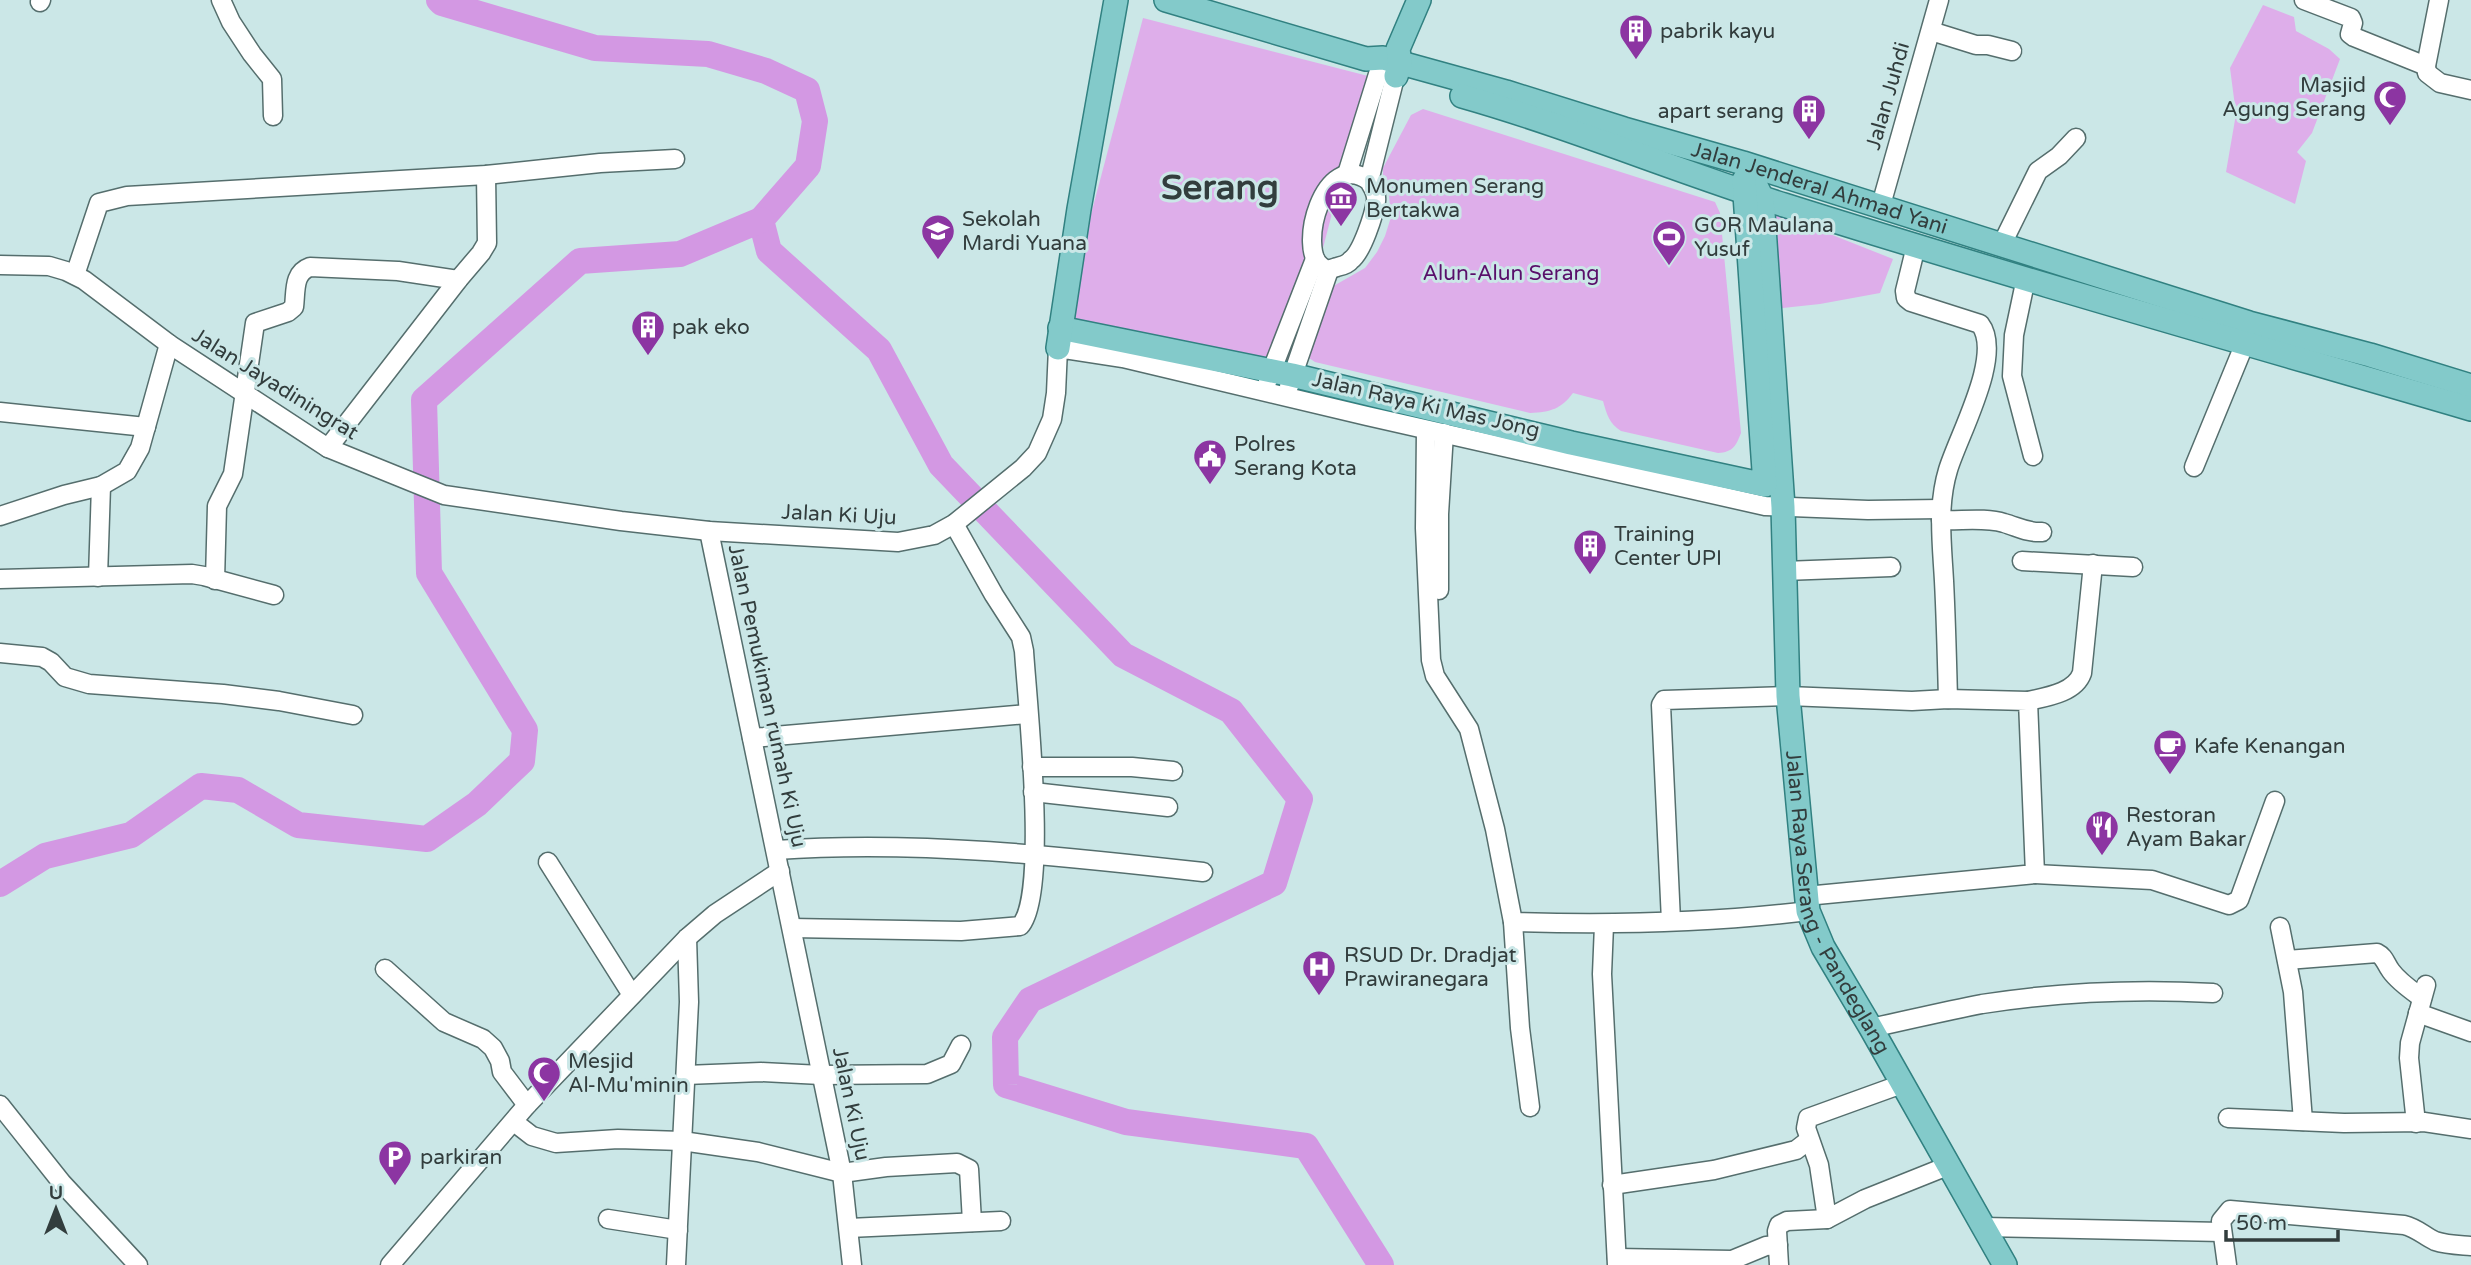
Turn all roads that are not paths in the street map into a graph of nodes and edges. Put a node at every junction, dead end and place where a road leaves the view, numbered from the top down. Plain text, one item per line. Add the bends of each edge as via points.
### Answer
1 (221, 0) edge
2 (1116, 0) edge
3 (1166, 0) edge
4 (1419, 0) edge
5 (1939, 0) edge
6 (2304, 0) edge
7 (2439, 0) edge
8 (1931, 31) junction
9 (2012, 51) dead end
10 (1387, 63) junction
11 (2426, 66) junction
12 (2471, 90) edge
13 (273, 116) dead end
14 (2076, 138) dead end
15 (675, 159) dead end
16 (1744, 163) junction
17 (1347, 174) junction
18 (486, 175) junction
19 (1369, 181) junction
20 (1753, 195) junction
21 (1881, 205) junction
22 (2003, 244) junction
23 (1916, 246) junction
24 (0, 265) edge
25 (1322, 265) junction
26 (2076, 269) junction
27 (75, 275) junction
28 (2026, 278) junction
29 (458, 280) junction
30 (2069, 292) junction
31 (1059, 338) junction
32 (2245, 342) junction
33 (169, 344) junction
34 (1765, 369) junction
35 (1279, 383) junction
36 (2471, 386) edge
37 (246, 396) junction
38 (2471, 410) edge
39 (0, 412) edge
40 (146, 427) junction
41 (1435, 431) junction
42 (328, 448) junction
43 (2033, 456) dead end
44 (2194, 467) dead end
45 (1654, 471) junction
46 (101, 486) junction
47 (1783, 507) junction
48 (1941, 515) junction
49 (0, 516) edge
50 (959, 521) junction
51 (709, 531) junction
52 (2042, 532) dead end
53 (2022, 561) dead end
54 (2093, 564) junction
55 (1891, 567) dead end
56 (2133, 567) dead end
57 (1784, 571) junction
58 (98, 577) junction
59 (0, 579) edge
60 (215, 580) junction
61 (274, 595) dead end
62 (0, 653) edge
63 (1788, 696) junction
64 (1948, 699) junction
65 (2028, 701) junction
66 (1027, 714) junction
67 (353, 715) dead end
68 (752, 738) junction
69 (1032, 767) junction
70 (1172, 771) dead end
71 (1033, 792) junction
72 (2276, 802) dead end
73 (1168, 807) dead end
74 (776, 850) junction
75 (1035, 855) junction
76 (548, 862) dead end
77 (780, 871) junction
78 (1203, 872) dead end
79 (2035, 874) junction
80 (1807, 903) junction
81 (1671, 921) junction
82 (1513, 922) junction
83 (1604, 925) junction
84 (2280, 927) dead end
85 (792, 928) junction
86 (687, 938) junction
87 (2287, 960) junction
88 (385, 969) dead end
89 (2213, 993) dead end
90 (632, 995) junction
91 (2422, 999) junction
92 (1871, 1028) junction
93 (2471, 1032) edge
94 (961, 1045) dead end
95 (685, 1075) junction
96 (821, 1075) junction
97 (1902, 1084) junction
98 (0, 1105) edge
99 (527, 1105) junction
100 (1530, 1107) dead end
101 (2228, 1118) dead end
102 (2303, 1121) junction
103 (514, 1122) junction
104 (2416, 1123) junction
105 (2471, 1129) edge
106 (1810, 1140) junction
107 (682, 1141) junction
108 (1950, 1166) junction
109 (842, 1173) junction
110 (1612, 1185) junction
111 (608, 1219) dead end
112 (1827, 1219) junction
113 (1001, 1221) dead end
114 (971, 1222) junction
115 (1982, 1227) junction
116 (849, 1228) junction
117 (678, 1230) junction
118 (2222, 1232) junction
119 (1779, 1245) junction
120 (2471, 1246) edge
121 (1617, 1261) edge
122 (1732, 1262) edge
123 (138, 1265) edge
124 (390, 1265) edge
125 (676, 1265) edge
126 (852, 1265) edge
127 (1779, 1265) edge
128 (2006, 1265) edge
129 (2227, 1265) edge

1 - 13 street via 272,79
2 - 31 main road
3 - 10 main road, Jalan Jenderal Ahmad Yani
4 - 10 main road
5 - 8 street, Jalan Juhdi
6 - 11 street via 2351,18 2354,37
7 - 11 street
8 - 9 street
8 - 21 street, Jalan Juhdi
10 - 16 main road, Jalan Jenderal Ahmad Yani via 1506,92
10 - 17 street
10 - 19 street
10 - 20 main road, Jalan Jenderal Ahmad Yani
11 - 12 street via 2427,73 2440,83
14 - 22 street via 2038,171
15 - 18 street
16 - 20 main road
16 - 21 main road, Jalan Jenderal Ahmad Yani
17 - 19 street
17 - 25 street via 1327,187 1310,240
18 - 27 street via 111,199 99,203 93,214
18 - 29 street via 487,243
19 - 25 street via 1376,202 1360,250 1351,261
20 - 23 main road, Jalan Jenderal Ahmad Yani
20 - 34 main road
21 - 22 main road, Jalan Jenderal Ahmad Yani
22 - 26 main road, Jalan Jenderal Ahmad Yani
23 - 28 main road, Jalan Jenderal Ahmad Yani
23 - 48 street via 1906,298 1980,324 1987,341 1977,399 1947,473
24 - 27 street, Jalan Jayadiningrat via 49,267
25 - 35 street
26 - 30 main road
26 - 36 main road, Jalan Jenderal Ahmad Yani
27 - 33 street, Jalan Jayadiningrat
28 - 30 main road, Jalan Jenderal Ahmad Yani
28 - 43 street via 2011,366
29 - 37 street via 398,271 302,270 297,276 294,307 255,323
29 - 42 street
30 - 32 main road, Jalan Jenderal Ahmad Yani
31 - 35 main road
31 - 50 street, Jalan Ki Uju via 1056,393 1046,437 1023,468
32 - 38 main road, Jalan Jenderal Ahmad Yani
32 - 44 street
33 - 37 street, Jalan Jayadiningrat
33 - 40 street
34 - 45 main road via 1765,485
34 - 47 main road, Jalan Raya Serang - Pandeglang
35 - 41 street, Jalan Raya Ki Mas Jong
35 - 45 main road
37 - 42 street, Jalan Jayadiningrat
37 - 60 street via 233,474 217,506
39 - 40 street
40 - 46 street via 127,471
41 - 45 street, Jalan Raya Ki Mas Jong
41 - 82 street via 1439,637 1431,660 1435,676 1469,729
42 - 51 street, Jalan Jayadiningrat via 444,495
45 - 47 street, Jalan Raya Ki Mas Jong via 1765,506
46 - 49 street
46 - 58 street
47 - 48 street, Jalan Raya Ki Mas Jong
47 - 57 main road, Jalan Raya Serang - Pandeglang
48 - 52 street, Jalan Raya Ki Mas Jong
48 - 64 street
50 - 51 street, Jalan Ki Uju via 934,535 898,542
50 - 66 street via 994,595 1021,637
51 - 68 street, Jalan Pemukiman rumah Ki Uju
53 - 54 street
54 - 56 street
54 - 65 street via 2080,681
55 - 57 street
57 - 63 main road, Jalan Raya Serang - Pandeglang
58 - 59 street
58 - 60 street via 192,574
60 - 61 street
62 - 67 street via 42,657 65,677 89,684 223,694
63 - 64 street
63 - 80 main road, Jalan Raya Serang - Pandeglang
63 - 81 street via 1662,702
64 - 65 street
65 - 79 street
66 - 68 street
66 - 69 street
68 - 74 street, Jalan Pemukiman rumah Ki Uju
69 - 70 street
69 - 71 street
71 - 73 street
71 - 75 street
72 - 79 street via 2234,904 2152,880
74 - 75 street via 898,846
74 - 77 street, Jalan Pemukiman rumah Ki Uju
75 - 78 street
75 - 85 street via 1029,914 1020,926 961,931
76 - 90 street
77 - 85 street, Jalan Ki Uju
77 - 86 street
79 - 80 street
80 - 81 street via 1741,919
80 - 92 main road, Jalan Raya Serang - Pandeglang via 1823,947
81 - 83 street
82 - 83 street
82 - 100 street
83 - 110 street via 1602,974
84 - 87 street
85 - 96 street, Jalan Ki Uju
86 - 90 street
86 - 95 street
87 - 91 street via 2377,953
87 - 102 street
88 - 99 street via 444,1022 484,1039
89 - 92 street via 2143,990 2028,998
90 - 99 street
91 - 93 street
91 - 104 street via 2409,1058
92 - 97 main road, Jalan Raya Serang - Pandeglang
94 - 96 street via 951,1064 927,1074
95 - 96 street
95 - 107 street
96 - 109 street, Jalan Ki Uju
97 - 106 street via 1808,1118
97 - 108 main road, Jalan Raya Serang - Pandeglang
98 - 123 street via 62,1184
99 - 103 street
101 - 102 street
102 - 104 street
103 - 107 street via 532,1136 556,1143
103 - 124 street
104 - 105 street
106 - 110 street via 1796,1150 1714,1170
106 - 112 street via 1819,1165
107 - 109 street via 758,1152
107 - 117 street
108 - 112 street
108 - 115 main road, Jalan Raya Serang - Pandeglang
109 - 114 street via 963,1165 968,1169
109 - 116 street, Jalan Ki Uju
110 - 121 street
111 - 117 street
112 - 119 street via 1779,1225
113 - 114 street
114 - 116 street
115 - 118 street
115 - 128 main road, Jalan Raya Serang - Pandeglang
116 - 126 street, Jalan Ki Uju
117 - 125 street
118 - 120 street via 2221,1221 2230,1210 2404,1225 2432,1240
118 - 129 street
119 - 122 street
119 - 127 street
121 - 122 street

